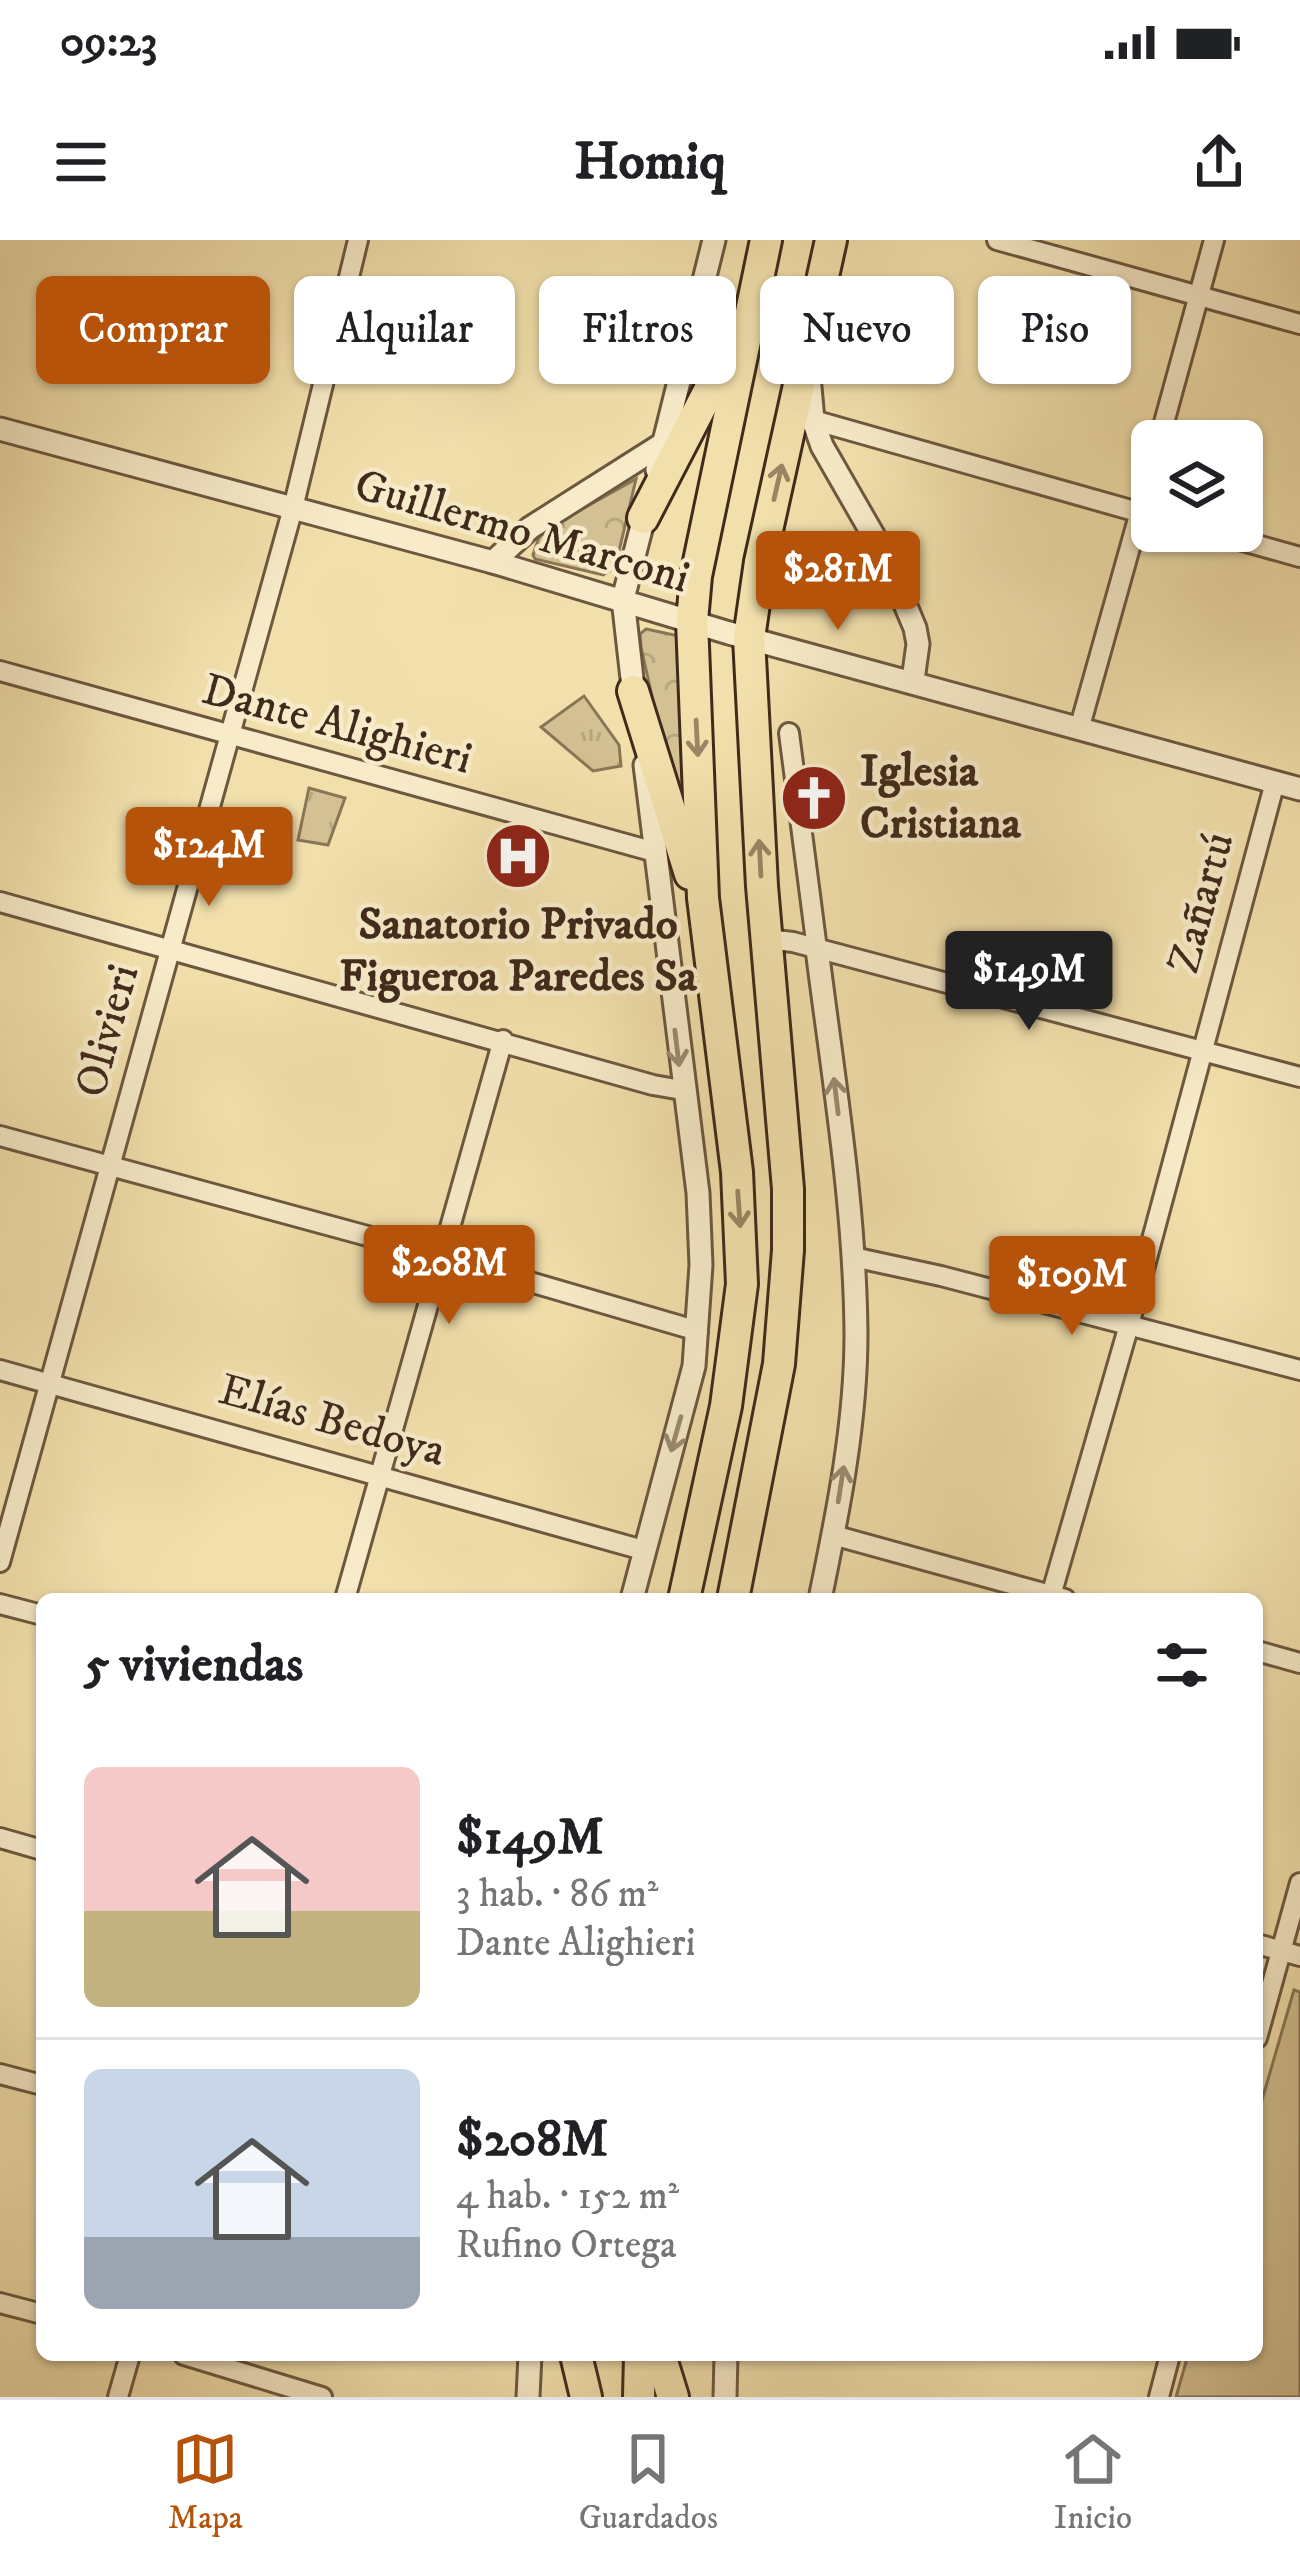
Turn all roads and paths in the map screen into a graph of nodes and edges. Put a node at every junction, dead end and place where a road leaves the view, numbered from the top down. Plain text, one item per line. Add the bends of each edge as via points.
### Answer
1 (358, 240) edge
2 (714, 240) edge
3 (766, 240) edge
4 (831, 240) edge
5 (997, 240) edge
6 (1214, 240) edge
7 (823, 276) edge
8 (754, 287) junction
9 (1198, 295) junction
10 (1300, 324) edge
11 (799, 384) edge
12 (810, 384) edge
13 (813, 420) junction
14 (1165, 420) edge
15 (0, 429) edge
16 (664, 443) junction
17 (293, 508) junction
18 (1131, 510) edge
19 (643, 518) junction
20 (1263, 546) edge
21 (1134, 552) edge
22 (1300, 556) edge
23 (493, 562) junction
24 (623, 599) junction
25 (692, 621) junction
26 (749, 638) junction
27 (0, 671) edge
28 (913, 680) junction
29 (633, 691) junction
30 (1079, 726) junction
31 (789, 733) dead end
32 (227, 736) junction
33 (1275, 782) junction
34 (1300, 789) edge
35 (655, 852) junction
36 (0, 902) edge
37 (767, 939) junction
38 (707, 948) junction
39 (817, 949) junction
40 (170, 950) junction
41 (503, 1040) junction
42 (1202, 1050) junction
43 (1300, 1077) edge
44 (682, 1090) junction
45 (0, 1136) edge
46 (111, 1168) junction
47 (441, 1256) junction
48 (854, 1257) junction
49 (1130, 1324) junction
50 (698, 1331) junction
51 (0, 1370) edge
52 (1300, 1370) edge
53 (51, 1384) junction
54 (379, 1474) junction
55 (833, 1535) junction
56 (643, 1550) junction
57 (0, 1562) edge
58 (347, 1593) edge
59 (633, 1593) edge
60 (685, 1593) edge
61 (734, 1593) edge
62 (821, 1593) edge
63 (1037, 1593) edge
64 (1056, 1593) edge
65 (0, 1604) edge
66 (36, 1613) edge
67 (1263, 1654) edge
68 (1300, 1663) edge
69 (0, 1838) edge
70 (36, 1848) edge
71 (1300, 1883) edge
72 (1290, 1953) edge
73 (1263, 2023) edge
74 (0, 2074) edge
75 (36, 2083) edge
76 (0, 2303) edge
77 (36, 2312) edge
78 (128, 2361) edge
79 (204, 2361) edge
80 (530, 2361) edge
81 (578, 2361) edge
82 (589, 2361) edge
83 (640, 2361) edge
84 (661, 2361) edge
85 (726, 2361) edge
86 (1168, 2361) edge
87 (118, 2397) edge
88 (322, 2397) edge
89 (528, 2397) edge
90 (587, 2397) edge
91 (639, 2397) edge
92 (673, 2397) edge
93 (724, 2397) edge
94 (1159, 2397) edge

1 - 17 street, Olivieri
2 - 16 street
3 - 8 highway
4 - 7 highway
5 - 9 street
6 - 9 street
8 - 19 highway via 722,368
8 - 25 highway
9 - 10 street
9 - 14 street
26 -> 11 highway
12 - 13 street
13 - 18 street
13 - 28 street via 915,628
15 - 17 street, Guillermo Marconi
16 - 19 street
16 - 23 street via 530,528
17 - 23 street, Guillermo Marconi
17 - 32 street, Olivieri
19 - 24 street
20 - 22 street
21 - 30 street
23 - 24 street, Guillermo Marconi
24 - 25 street, Guillermo Marconi
24 - 29 street
25 - 26 street, Guillermo Marconi
25 -> 38 highway
26 - 28 street, Guillermo Marconi
37 -> 26 highway
27 - 32 street, Dante Alighieri
28 - 30 street, Guillermo Marconi
29 - 35 street
29 - 38 highway
30 - 33 street, Guillermo Marconi
31 - 39 street
32 - 35 street, Dante Alighieri
32 - 40 street, Olivieri
33 - 34 street, Guillermo Marconi
33 - 42 street, Zañartú
35 -> 44 street
36 - 40 street
37 - 39 street
37 - 61 highway via 788,1189 785,1304
38 -> 60 highway via 742,1283 726,1406
39 - 42 street
48 -> 39 street
40 - 41 street
40 - 46 street, Olivieri
41 - 44 street
41 - 47 street
42 - 43 street
42 - 49 street, Zañartú
44 - 50 street via 700,1226
45 - 46 street
46 - 47 street
46 - 53 street, Olivieri
47 - 50 street
47 - 54 street
48 - 49 street
55 -> 48 street via 853,1400
49 - 52 street
49 - 64 street, Zañartú
50 -> 56 street
51 - 53 street, Elías Bedoya
53 - 54 street, Elías Bedoya
53 - 57 street, Olivieri
54 - 56 street, Elías Bedoya
54 - 58 street
55 - 62 street
55 - 63 street
56 - 59 street
65 - 66 street
67 - 68 street
69 - 70 street
71 - 72 street
72 - 73 street
74 - 75 street
76 - 77 street
78 - 87 street
79 - 88 street
80 - 89 street
81 - 90 highway
82 - 90 highway
83 - 91 highway
84 - 92 highway
85 - 93 street
86 - 94 street

